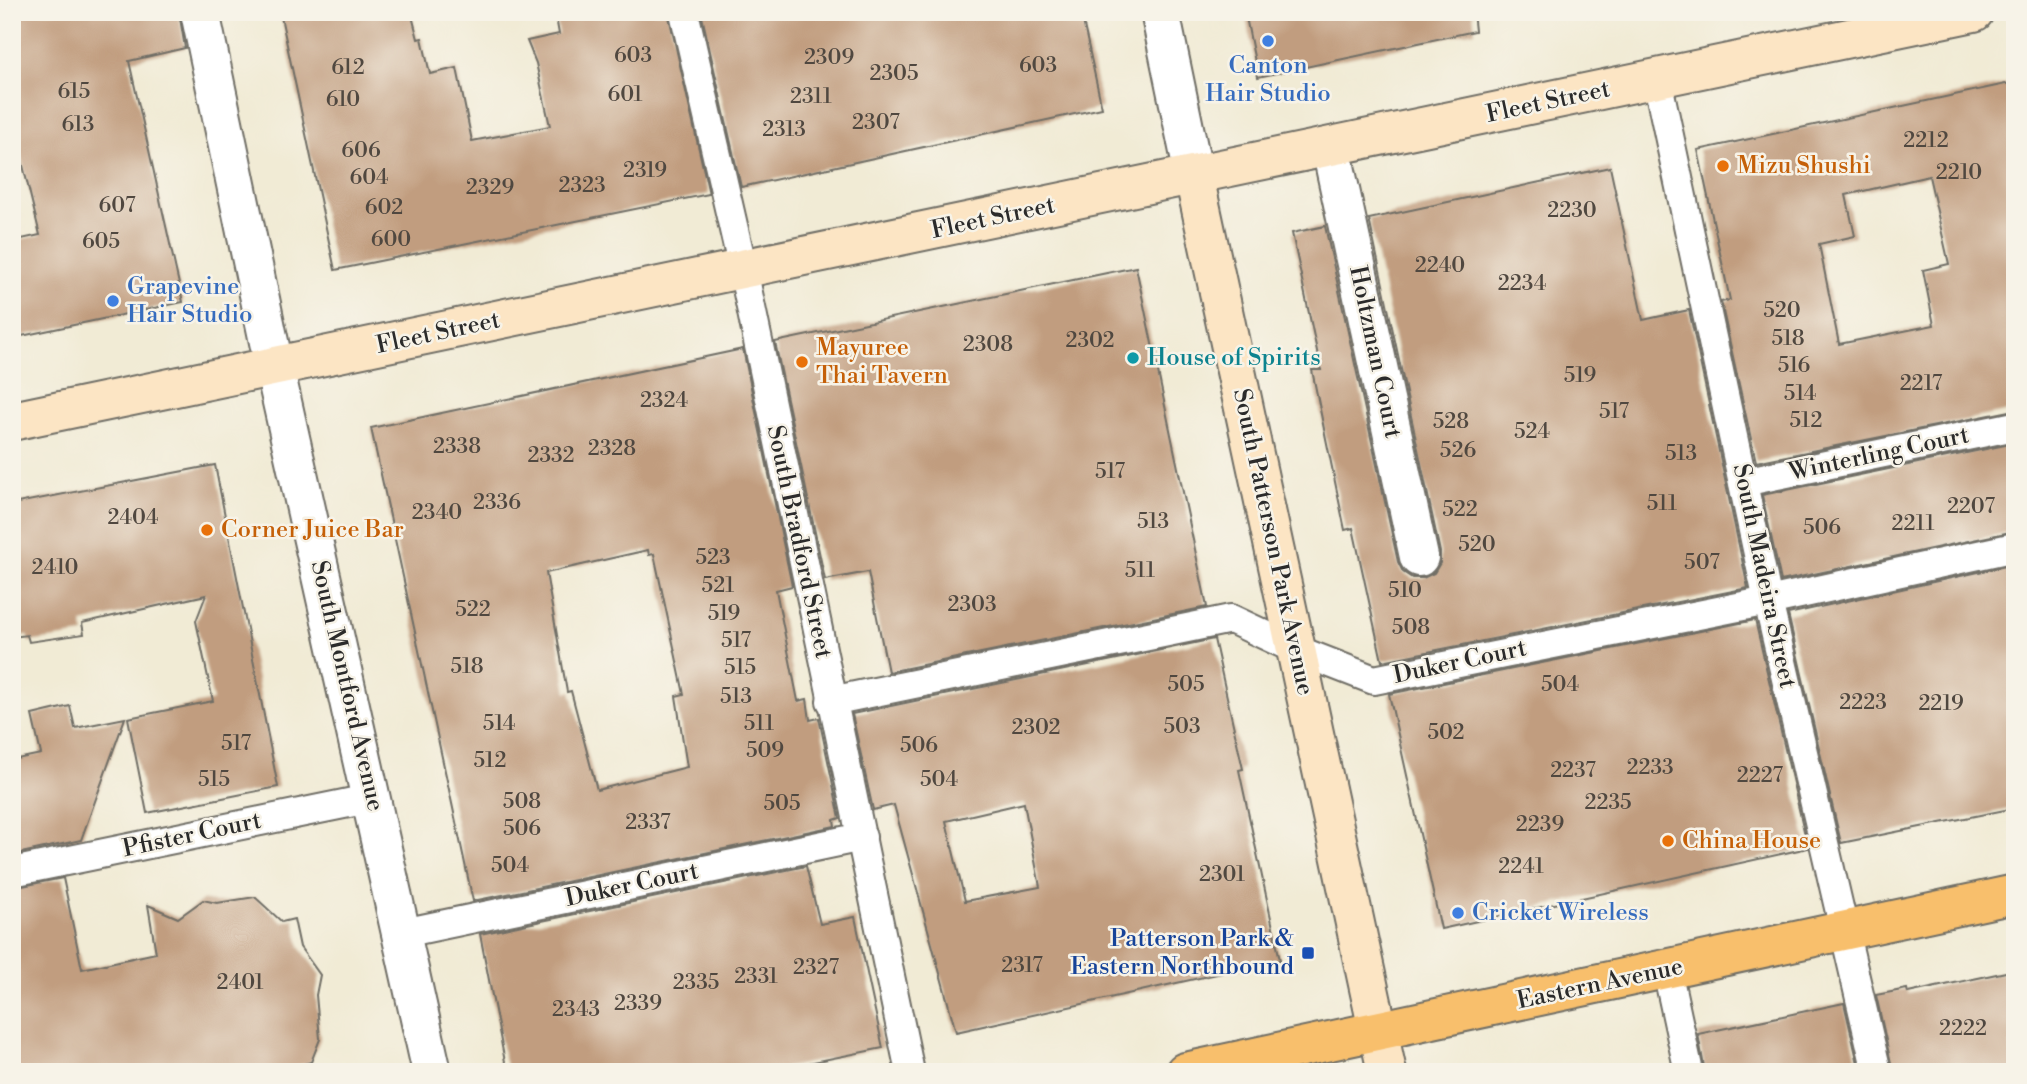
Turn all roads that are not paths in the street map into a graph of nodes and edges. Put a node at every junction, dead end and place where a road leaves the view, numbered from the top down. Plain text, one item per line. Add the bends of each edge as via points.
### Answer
1 (200, 12) edge
2 (684, 12) edge
3 (1160, 12) edge
4 (1973, 12) edge
5 (1657, 79) junction
6 (1331, 148) junction
7 (1194, 176) junction
8 (743, 269) junction
9 (274, 366) junction
10 (12, 421) edge
11 (2015, 426) edge
12 (1743, 482) junction
13 (2015, 547) edge
14 (1419, 556) dead end
15 (1768, 601) junction
16 (1297, 650) junction
17 (831, 701) junction
18 (373, 799) junction
19 (862, 837) junction
20 (12, 872) edge
21 (2015, 894) edge
22 (1845, 931) junction
23 (403, 933) junction
24 (1667, 970) junction
25 (1379, 1032) junction
26 (432, 1072) edge
27 (910, 1072) edge
28 (1185, 1072) edge
29 (1387, 1072) edge
30 (1689, 1072) edge
31 (1877, 1072) edge

1 - 9 street, South Montford Avenue
2 - 8 lane, South Bradford Street
3 - 7 street, South Patterson Park Avenue
4 - 5 street, Fleet Street
5 - 6 street, Fleet Street
5 - 12 lane, South Madeira Street
6 - 7 street, Fleet Street
6 - 14 street, Holtzman Court
7 - 8 street, Fleet Street
7 - 16 street, South Patterson Park Avenue
8 - 9 street, Fleet Street
8 - 17 lane, South Bradford Street
9 - 10 street, Fleet Street
9 - 18 street, South Montford Avenue
11 - 12 lane, Winterling Court
12 - 15 lane, South Madeira Street
13 - 15 lane, Duker Court
15 - 16 lane, Duker Court via 1374,680
15 - 22 lane, South Madeira Street
16 - 17 lane, Duker Court via 1231,619
16 - 25 street, South Patterson Park Avenue
17 - 19 lane, South Bradford Street
18 - 20 lane, Pfister Court
18 - 23 street, South Montford Avenue
19 - 23 lane, Duker Court
19 - 27 lane, South Bradford Street
21 - 22 main road, Eastern Avenue
22 - 24 main road, Eastern Avenue
22 - 31 lane, South Madeira Street
23 - 26 street, South Montford Avenue
24 - 25 main road, Eastern Avenue
24 - 30 lane
25 - 28 main road, Eastern Avenue
25 - 29 street, South Patterson Park Avenue

